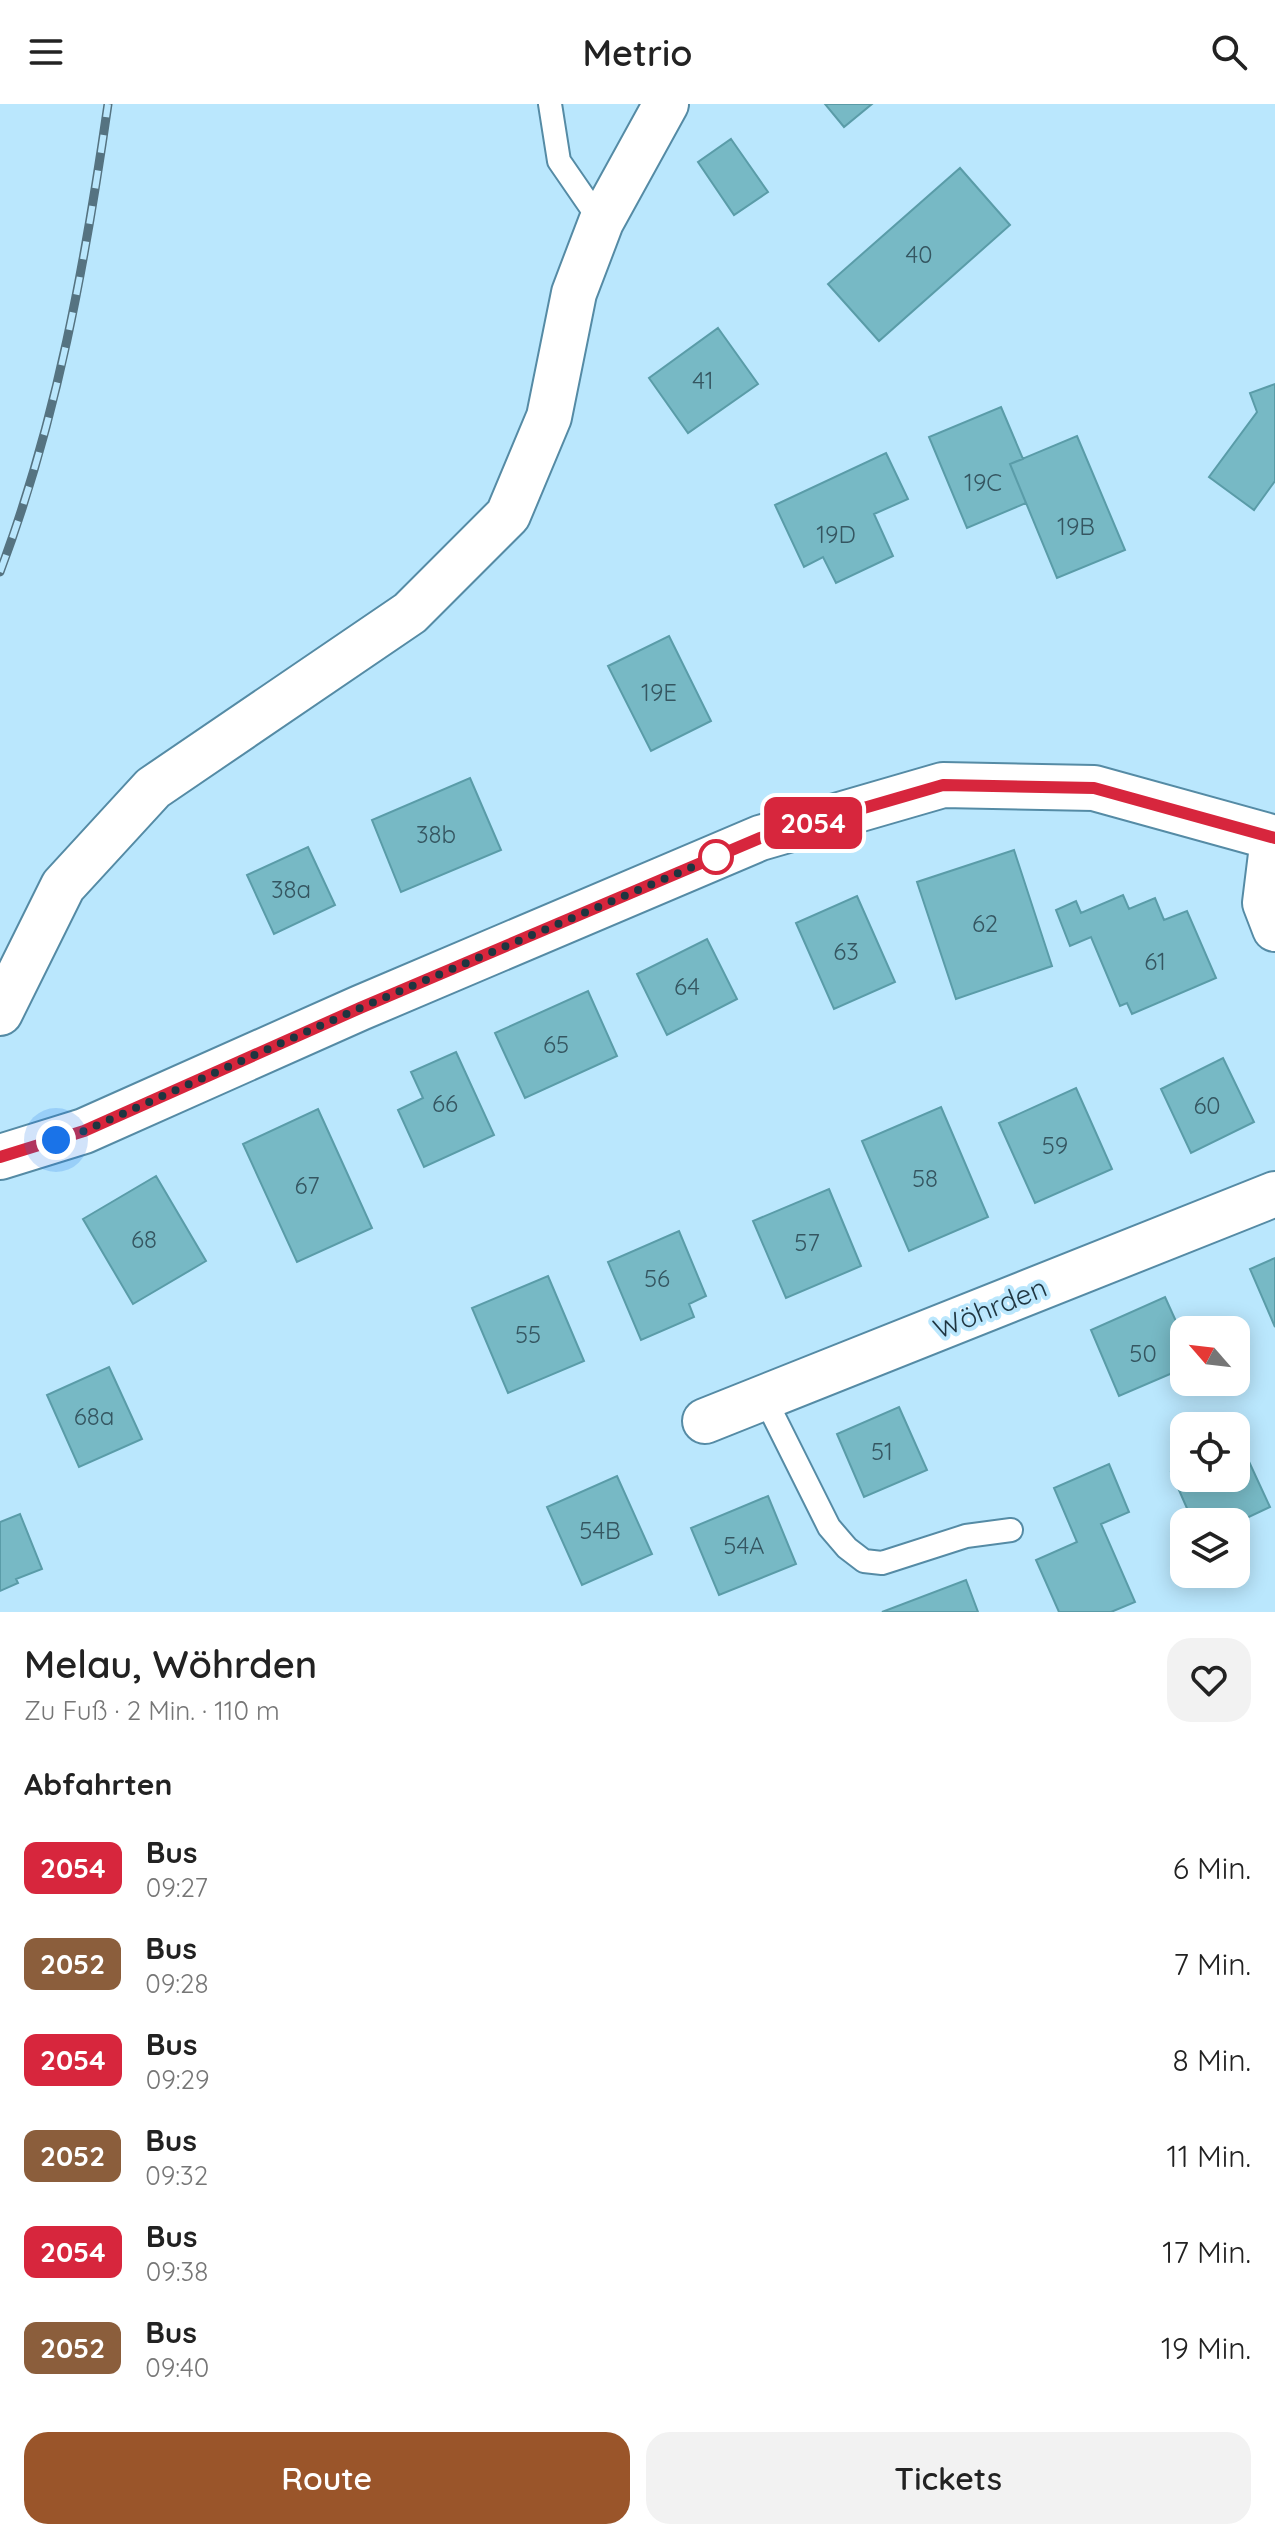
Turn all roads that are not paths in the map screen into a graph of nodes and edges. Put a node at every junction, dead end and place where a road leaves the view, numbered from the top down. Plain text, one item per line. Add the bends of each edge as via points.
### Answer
1 (550, 104) edge
2 (666, 104) edge
3 (601, 222) junction
4 (1274, 838) edge
5 (1275, 929) edge
6 (0, 1013) edge
7 (0, 1157) edge
8 (1275, 1194) edge
9 (765, 1399) junction
10 (705, 1421) dead end
11 (1011, 1530) dead end

1 - 3 lane via 559,161
2 - 3 street
3 - 6 street via 574,293 549,417 508,515 410,613 153,788 63,886
4 - 5 street via 1265,903
4 - 7 street via 1094,788 943,785 760,838 84,1131
8 - 9 street, Wöhrden
9 - 10 street, Wöhrden
9 - 11 lane via 829,1527 864,1561 882,1563 966,1536

